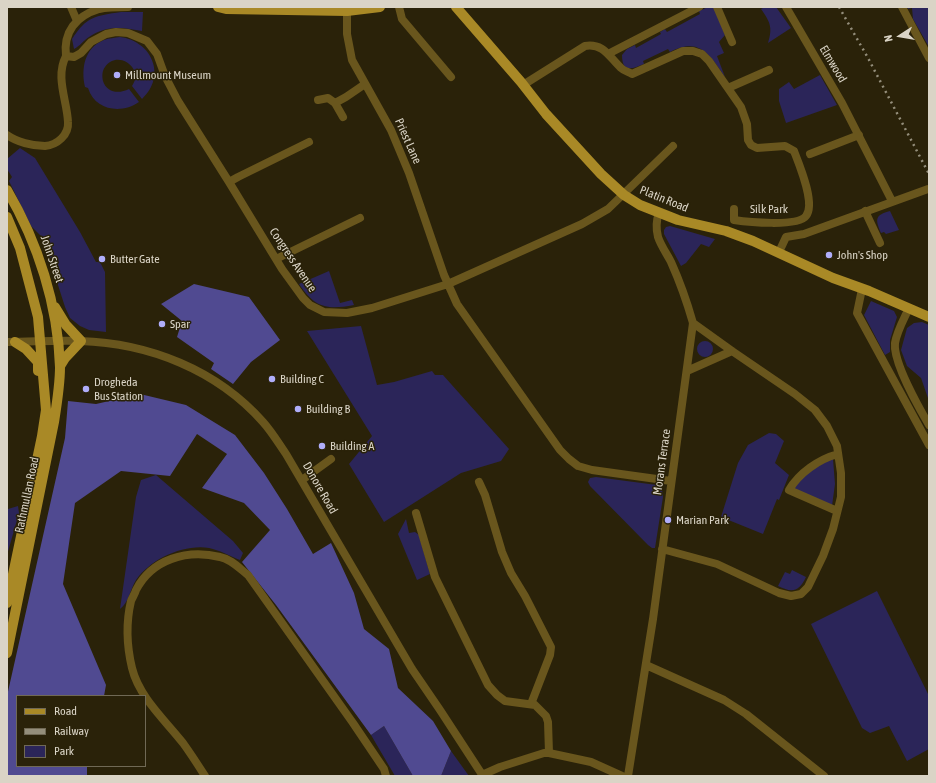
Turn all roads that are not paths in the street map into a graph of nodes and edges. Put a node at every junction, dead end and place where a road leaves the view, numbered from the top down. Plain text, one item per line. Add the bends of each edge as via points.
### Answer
1 (71, 7) edge
2 (128, 7) edge
3 (218, 7) edge
4 (380, 7) edge
5 (398, 7) edge
6 (456, 7) edge
7 (699, 7) edge
8 (717, 7) edge
9 (786, 7) edge
10 (902, 7) edge
11 (347, 11) junction
12 (77, 21) junction
13 (732, 42) dead end
14 (608, 54) junction
15 (66, 56) junction
16 (929, 58) edge
17 (769, 70) dead end
18 (451, 77) dead end
19 (365, 84) junction
20 (523, 85) junction
21 (728, 88) junction
22 (318, 100) dead end
23 (335, 103) junction
24 (343, 117) dead end
25 (7, 135) edge
26 (859, 135) junction
27 (309, 142) dead end
28 (673, 146) dead end
29 (810, 154) dead end
30 (230, 182) junction
31 (928, 189) dead end
32 (7, 190) edge
33 (624, 195) junction
34 (892, 201) junction
35 (734, 209) dead end
36 (865, 211) junction
37 (659, 213) junction
38 (7, 217) edge
39 (360, 218) dead end
40 (880, 243) dead end
41 (779, 252) junction
42 (276, 259) junction
43 (448, 284) junction
44 (862, 289) junction
45 (52, 302) junction
46 (909, 308) junction
47 (929, 317) edge
48 (693, 323) junction
49 (57, 341) junction
50 (81, 341) junction
51 (11, 342) edge
52 (41, 342) junction
53 (732, 351) junction
54 (60, 366) junction
55 (687, 371) junction
56 (918, 405) junction
57 (910, 409) junction
58 (46, 410) junction
59 (929, 426) edge
60 (929, 445) edge
61 (838, 454) junction
62 (331, 459) dead end
63 (302, 480) junction
64 (671, 481) junction
65 (479, 482) dead end
66 (837, 511) junction
67 (416, 513) dead end
68 (662, 549) junction
69 (7, 604) edge
70 (7, 653) edge
71 (646, 665) junction
72 (144, 695) edge
73 (146, 697) edge
74 (531, 704) junction
75 (549, 753) junction
76 (482, 775) edge
77 (205, 776) edge
78 (386, 776) edge
79 (622, 776) edge
80 (628, 776) edge
81 (824, 776) edge

1 - 12 street
2 - 12 street via 100,9 86,14
3 - 11 main road via 281,11
4 - 11 main road
5 - 18 street via 402,19
6 - 20 main road, Platin Road
7 - 14 street
8 - 13 street
9 - 26 street, Elmwood
10 - 16 street
11 - 19 street, Priest Lane via 349,52
12 - 15 street via 67,35
14 - 20 street, Silk Park via 599,47 585,46
14 - 21 street, Silk Park via 622,69 632,74 679,52 693,51 702,54 709,61
15 - 25 street via 62,63 61,76 68,123 66,133 58,142 38,146
15 - 30 street, Congress Avenue via 74,57 91,42 116,32 128,33 147,41 157,54 178,101
17 - 21 street
19 - 23 street
19 - 43 street, Priest Lane via 391,130 409,173
20 - 33 main road, Platin Road via 601,174
21 - 35 street, Silk Park via 741,107 747,124 748,140 752,145 757,148 785,146 794,151 806,183 809,210 806,217 800,221 761,224 734,220
22 - 23 street via 328,98
23 - 24 street
26 - 29 street
26 - 34 street, Elmwood
27 - 30 street
28 - 33 street, Congress Avenue
30 - 42 street, Congress Avenue
31 - 34 street
32 - 45 main road, John Street via 33,242
33 - 37 main road, Platin Road
33 - 43 street, Congress Avenue via 608,209 584,223
34 - 36 street
36 - 40 street
36 - 41 street via 804,234 786,237
37 - 41 main road, Platin Road via 733,233
37 - 48 street, Morans Terrace via 659,239 687,299
38 - 52 main road via 30,281
39 - 42 street
41 - 44 main road, Platin Road
42 - 43 street, Congress Avenue via 303,298 324,312 372,308
43 - 64 street, Priest Lane via 456,304 569,459 578,466 592,470
44 - 46 main road, Platin Road
44 - 57 street via 857,313
45 - 49 main road, John Street
45 - 50 main road via 66,325
46 - 47 main road, Platin Road
46 - 56 street via 895,344 899,364
48 - 53 street
48 - 55 street, Morans Terrace
49 - 50 street, Donore Road
49 - 52 street, Donore Road
49 - 54 main road, Rathmullan Road
50 - 54 main road
50 - 63 street, Donore Road via 144,350 185,364 222,386 263,422
51 - 52 street, Donore Road
51 - 58 main road via 26,349 38,362 40,398
52 - 58 main road, Rathmullan Road
53 - 55 street
53 - 61 street via 814,410 827,426
54 - 70 main road, Rathmullan Road via 52,436
55 - 64 street, Morans Terrace
56 - 57 street
56 - 59 street
57 - 60 street
58 - 69 main road, Rathmullan Road
61 - 66 street via 841,498
61 - 66 street via 828,456 803,474 795,480 789,490
62 - 63 street
63 - 76 street, Donore Road via 412,669
64 - 68 street, Morans Terrace
65 - 74 street via 486,495 502,552 511,573 551,647
66 - 68 street via 823,556 808,587 801,594 791,596 779,593 717,564
67 - 74 street via 435,577 488,685 505,701
68 - 71 street, Morans Terrace
71 - 80 street, Morans Terrace
71 - 81 street via 724,700 746,714
72 - 78 street via 132,669 128,646 131,601 139,586 162,562 198,554 220,557 248,574 353,723 384,769
73 - 77 street via 184,744
74 - 75 street via 546,716
75 - 76 street
75 - 79 street via 591,762

